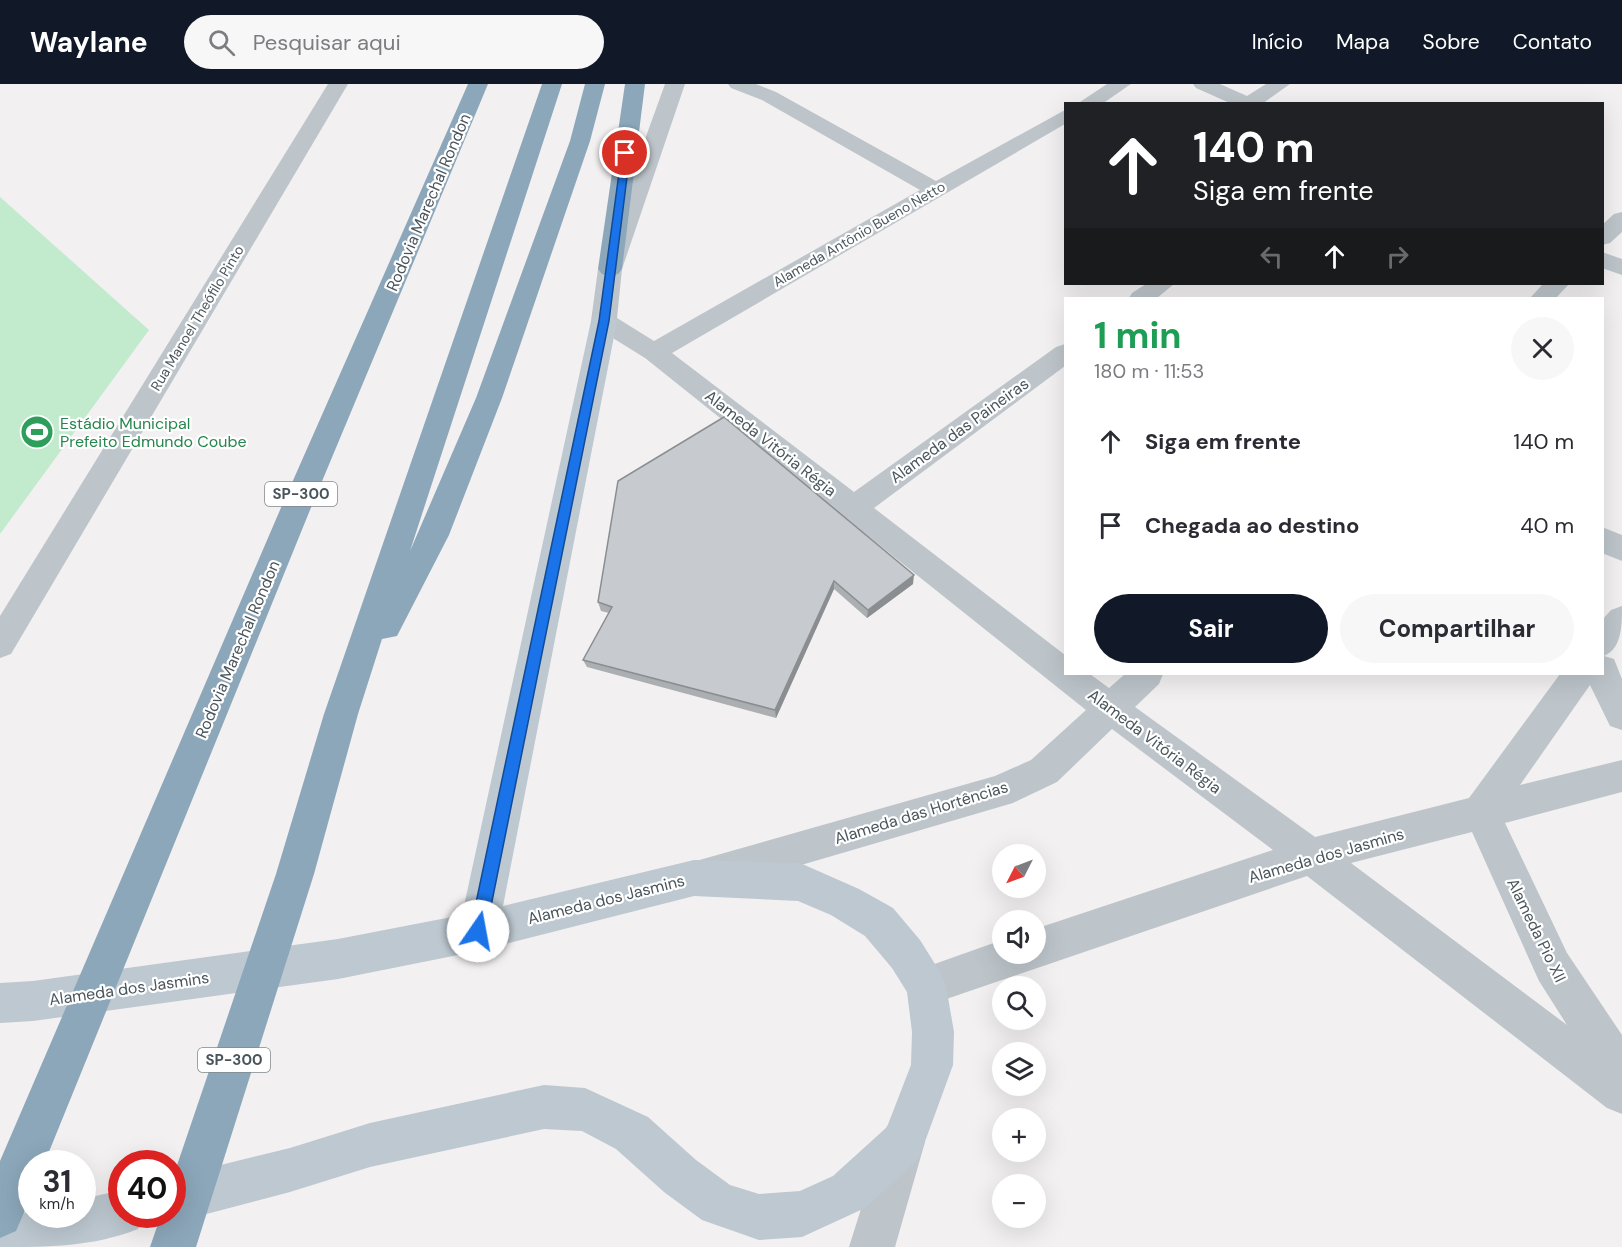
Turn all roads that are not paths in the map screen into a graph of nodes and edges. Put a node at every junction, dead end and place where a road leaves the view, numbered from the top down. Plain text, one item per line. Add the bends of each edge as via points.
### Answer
1 (338, 84) edge
2 (478, 84) edge
3 (552, 84) edge
4 (595, 84) edge
5 (635, 84) edge
6 (675, 84) edge
7 (738, 84) edge
8 (794, 84) edge
9 (1121, 84) edge
10 (1203, 84) edge
11 (1280, 84) edge
12 (769, 96) junction
13 (1090, 102) edge
14 (1248, 102) edge
15 (1252, 102) edge
16 (1064, 117) edge
17 (936, 190) junction
18 (1622, 219) edge
19 (1604, 236) edge
20 (1604, 260) edge
21 (1622, 268) edge
22 (610, 269) junction
23 (1160, 285) edge
24 (1556, 285) edge
25 (1142, 297) edge
26 (1543, 297) edge
27 (604, 321) junction
28 (654, 352) junction
29 (1064, 354) edge
30 (853, 507) junction
31 (1604, 540) edge
32 (1622, 549) edge
33 (1622, 619) edge
34 (1604, 641) edge
35 (0, 644) edge
36 (1064, 673) edge
37 (1067, 675) edge
38 (1146, 675) edge
39 (1579, 675) edge
40 (1604, 675) edge
41 (1109, 708) junction
42 (341, 714) junction
43 (1622, 715) edge
44 (1622, 776) edge
45 (1481, 811) junction
46 (1311, 856) junction
47 (694, 878) junction
48 (478, 931) junction
49 (1046, 945) edge
50 (992, 964) edge
51 (926, 986) junction
52 (0, 1003) edge
53 (1622, 1074) edge
54 (1622, 1093) edge
55 (903, 1142) junction
56 (186, 1196) edge
57 (0, 1215) edge
58 (108, 1216) edge
59 (0, 1241) edge
60 (173, 1247) edge
61 (872, 1247) edge

1 - 35 street, Rua Manoel Theófilo Pinto
2 - 57 highway, Rodovia Marechal Rondon / SP-300
3 - 42 highway, SP-300
4 - 42 highway via 580,141 489,398 434,535
5 - 22 highway
6 - 22 street
7 - 12 street
8 - 12 street
9 - 13 street
10 - 14 street
11 - 15 street
12 - 17 street
16 - 17 street, Alameda Antônio Bueno Netto
17 - 28 street, Alameda Antônio Bueno Netto
18 - 19 street
20 - 21 street
22 - 27 street
23 - 25 street
24 - 26 street
27 - 28 street, Alameda Vitória Régia
27 - 48 street
28 - 30 street, Alameda Vitória Régia
29 - 30 street, Alameda das Paineiras
30 - 36 street, Alameda Vitória Régia
31 - 32 street
33 - 34 street
37 - 41 street, Alameda Vitória Régia
38 - 41 street, Alameda das Hortências
39 - 45 street
40 - 43 street
41 - 46 street, Alameda Vitória Régia
41 - 47 street, Alameda das Hortências via 1044,771 1000,791
42 - 60 highway, SP-300 via 295,874
44 - 45 street, Alameda dos Jasmins
45 - 46 street, Alameda dos Jasmins
45 - 53 street, Alameda Pio XII via 1553,968
46 - 49 street, Alameda dos Jasmins
46 - 54 street, Alameda Vitória Régia
47 - 48 street, Alameda dos Jasmins
47 - 51 street, Alameda dos Jasmins via 800,882 844,902 879,922
48 - 52 street, Alameda dos Jasmins via 338,959
50 - 51 street
51 - 55 street, Alameda dos Jasmins via 933,1032 932,1065
55 - 56 street, Alameda dos Jasmins via 849,1192 802,1214 759,1216 718,1204 632,1133 585,1110 544,1107 370,1145
55 - 61 street
58 - 59 street

